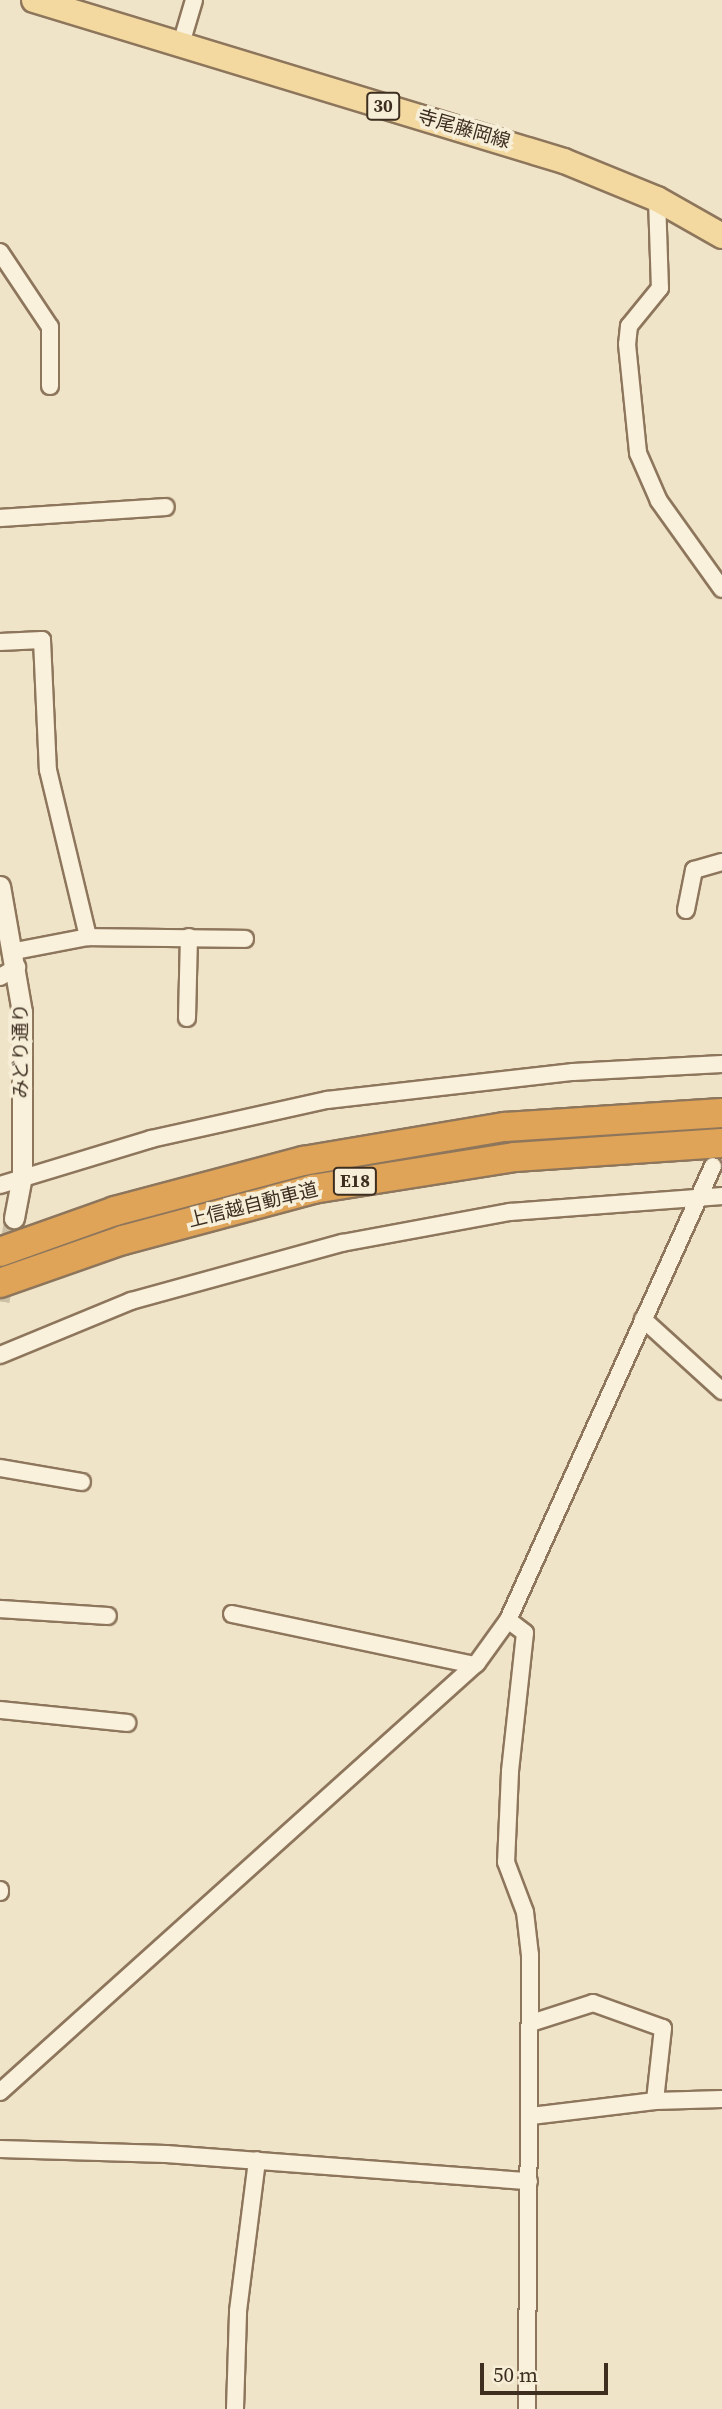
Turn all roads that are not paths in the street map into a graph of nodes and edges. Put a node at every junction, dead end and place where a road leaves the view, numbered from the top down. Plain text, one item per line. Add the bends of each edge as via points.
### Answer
1 (34, 0) edge
2 (194, 0) edge
3 (181, 44) junction
4 (657, 200) junction
5 (722, 236) edge
6 (0, 252) edge
7 (51, 386) dead end
8 (166, 507) dead end
9 (0, 518) edge
10 (722, 589) edge
11 (0, 642) edge
12 (722, 862) edge
13 (0, 886) edge
14 (686, 909) dead end
15 (88, 937) junction
16 (189, 937) junction
17 (245, 939) dead end
18 (11, 965) edge
19 (187, 1018) dead end
20 (722, 1064) edge
21 (722, 1113) edge
22 (718, 1155) edge
23 (22, 1176) junction
24 (0, 1185) edge
25 (722, 1196) edge
26 (698, 1198) junction
27 (14, 1218) tunnel mouth
28 (0, 1252) edge
29 (0, 1283) edge
30 (643, 1319) junction
31 (0, 1355) edge
32 (722, 1391) edge
33 (0, 1468) edge
34 (82, 1482) dead end
35 (0, 1608) edge
36 (232, 1615) dead end
37 (108, 1616) dead end
38 (508, 1620) junction
39 (475, 1665) junction
40 (0, 1710) edge
41 (127, 1723) dead end
42 (531, 2023) junction
43 (0, 2092) edge
44 (722, 2099) edge
45 (655, 2101) junction
46 (531, 2116) junction
47 (0, 2149) edge
48 (257, 2160) junction
49 (529, 2181) junction
50 (235, 2409) edge
51 (527, 2409) edge

1 - 3 main road, 寺尾藤岡線 / 30
2 - 3 street
3 - 4 main road, 寺尾藤岡線 / 30 via 506,141
4 - 5 main road, 寺尾藤岡線 / 30
4 - 10 street via 660,288 629,326 627,344 638,453 659,501
6 - 7 street via 50,327
8 - 9 street
11 - 15 street via 42,640 48,770
12 - 14 street via 694,870 686,886
13 - 18 street, みどり通り
15 - 16 street
15 - 18 street
16 - 17 street
16 - 19 street
18 - 23 street, みどり通り via 22,1012
20 - 23 street via 573,1072 327,1100 151,1139
21 - 28 highway, 上信越自動車道 / E18 via 505,1127 303,1161 115,1211
22 - 26 street
22 - 29 highway, 上信越自動車道 / E18 via 515,1157 313,1189 122,1240
23 - 24 street
23 - 27 street, みどり通り
25 - 26 street
26 - 30 street
26 - 31 street via 510,1212 342,1243 131,1301
30 - 32 street
30 - 38 street
33 - 34 street
35 - 37 street
36 - 39 street
38 - 39 street
38 - 42 street via 525,1633 510,1772 506,1863 525,1912
39 - 43 street
40 - 41 street
42 - 45 street via 593,2003 663,2028
42 - 46 street
44 - 45 street
45 - 46 street
46 - 49 street
47 - 48 street
48 - 49 street
48 - 50 street via 238,2311
49 - 51 street

